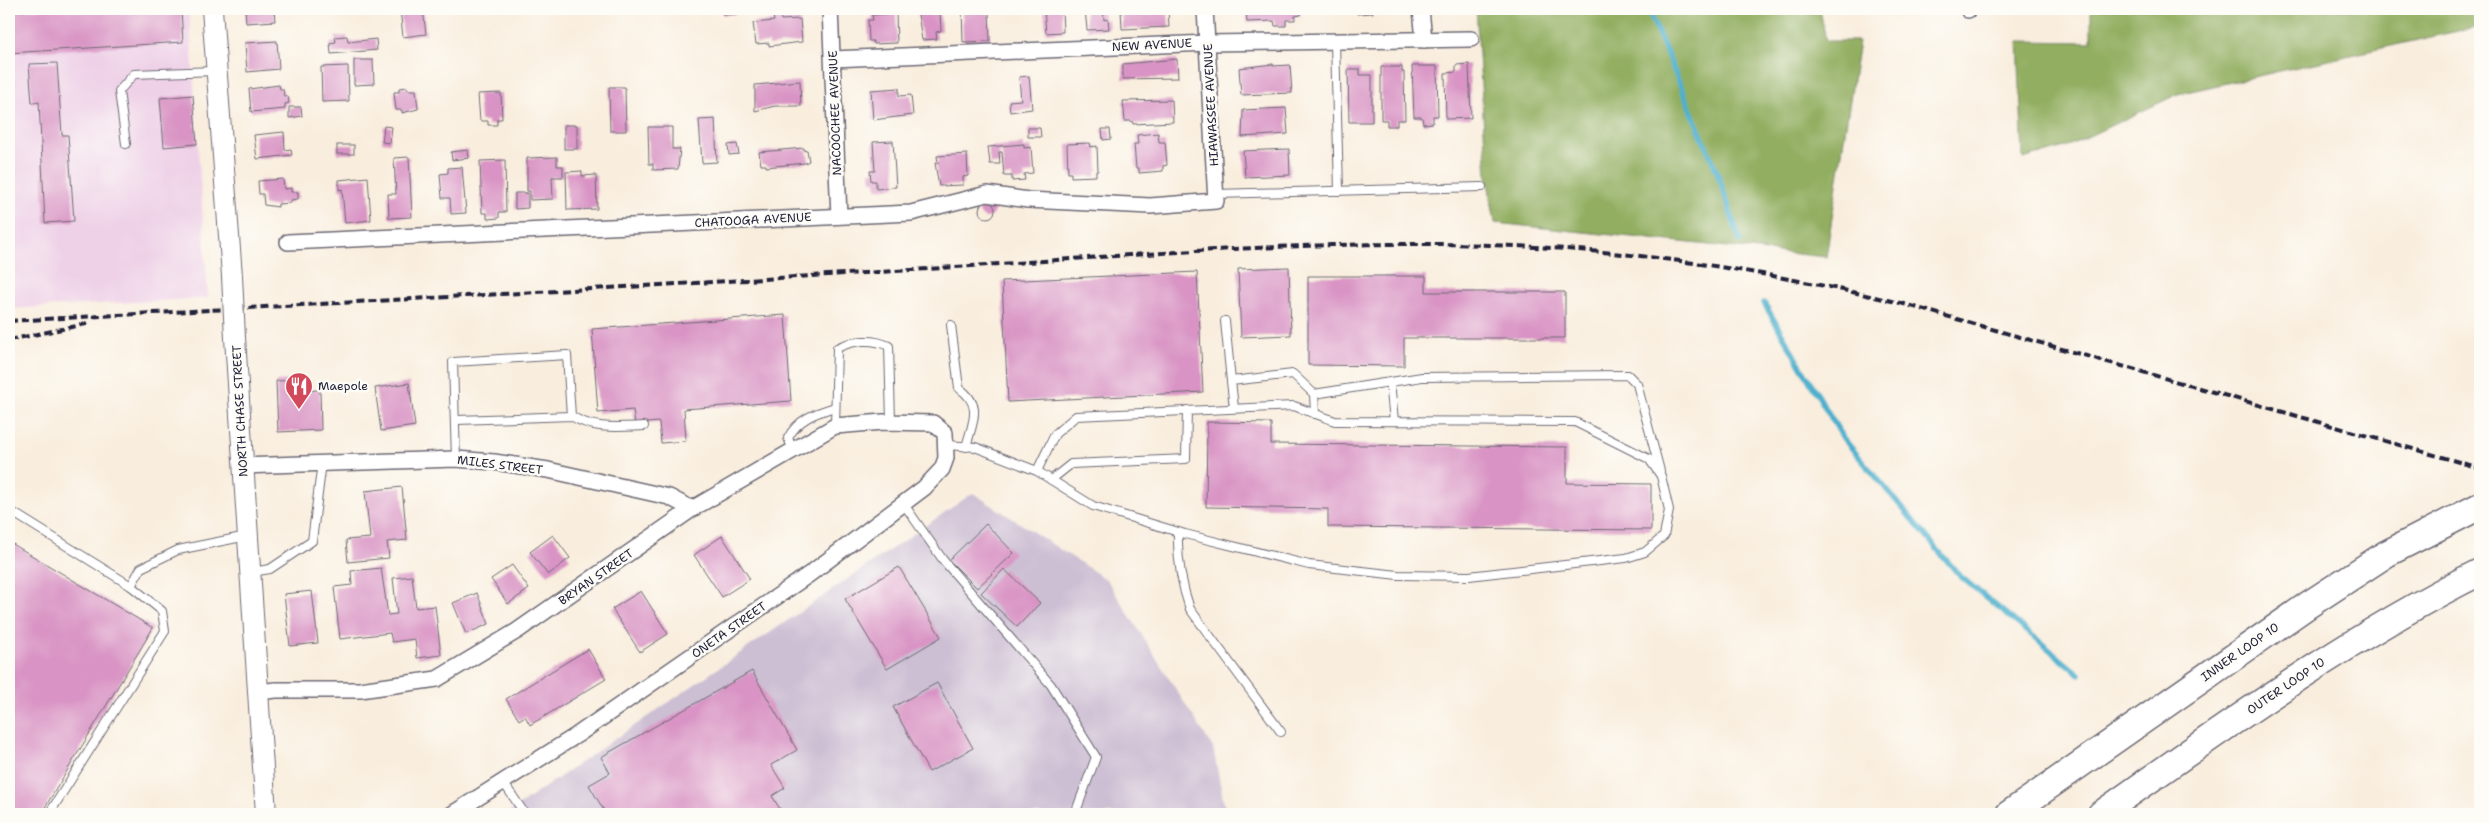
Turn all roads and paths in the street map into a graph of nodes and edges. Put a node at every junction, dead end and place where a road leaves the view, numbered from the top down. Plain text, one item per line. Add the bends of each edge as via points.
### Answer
1 (212, 9) edge
2 (830, 9) edge
3 (1205, 9) edge
4 (1421, 9) edge
5 (1471, 39) dead end
6 (1424, 40) junction
7 (1335, 41) junction
8 (1208, 43) junction
9 (833, 59) junction
10 (217, 71) junction
11 (126, 144) dead end
12 (1482, 187) dead end
13 (1339, 191) junction
14 (1216, 198) junction
15 (839, 216) junction
16 (288, 242) dead end
17 (1226, 321) dead end
18 (951, 325) dead end
19 (1231, 381) junction
20 (1390, 382) junction
21 (1314, 394) junction
22 (835, 407) junction
23 (1234, 408) junction
24 (1187, 410) junction
25 (1315, 414) junction
26 (571, 416) junction
27 (456, 420) junction
28 (1394, 421) junction
29 (891, 422) junction
30 (644, 426) dead end
31 (835, 426) junction
32 (946, 445) junction
33 (966, 447) junction
34 (793, 450) junction
35 (456, 459) junction
36 (322, 462) junction
37 (243, 466) junction
38 (1037, 472) junction
39 (1661, 476) junction
40 (1051, 480) junction
41 (2480, 493) edge
42 (903, 503) junction
43 (2480, 506) edge
44 (692, 509) junction
45 (9, 510) edge
46 (1178, 532) junction
47 (247, 536) junction
48 (2386, 554) junction
49 (250, 572) junction
50 (2478, 573) edge
51 (131, 586) junction
52 (258, 692) junction
53 (1281, 732) dead end
54 (503, 782) junction
55 (49, 814) edge
56 (266, 814) edge
57 (452, 814) edge
58 (525, 814) edge
59 (1075, 814) edge
60 (2009, 814) edge
61 (2101, 814) edge

1 - 10 main road, NORTH CHASE STREET
2 - 9 street, NACOOCHEE AVENUE
3 - 8 street, HIAWASSEE AVENUE
4 - 6 street
5 - 6 street, NEW AVENUE
6 - 7 street, NEW AVENUE
7 - 8 street, NEW AVENUE
7 - 13 lane
8 - 9 street, NEW AVENUE
8 - 14 street, HIAWASSEE AVENUE
9 - 15 street, NACOOCHEE AVENUE
10 - 11 lane via 134,74 119,91
10 - 37 main road, NORTH CHASE STREET, bridge
12 - 13 lane
13 - 14 lane
14 - 15 street, CHATOOGA AVENUE via 1150,206 1028,200 987,194 911,213
15 - 16 street, CHATOOGA AVENUE
17 - 19 lane
18 - 33 lane via 959,388 971,396 975,409
19 - 21 lane via 1293,374
19 - 23 lane
20 - 21 lane
20 - 28 lane
20 - 39 lane via 1422,377 1628,375 1637,384
21 - 25 lane
22 - 29 lane via 836,348 850,341 879,341 889,346
22 - 31 lane
22 - 34 lane via 812,414 793,428 788,438
23 - 24 lane
23 - 25 lane via 1294,406
24 - 38 lane via 1076,416 1055,434
24 - 40 lane via 1186,459 1071,464
25 - 28 lane via 1335,422
26 - 27 lane
26 - 27 lane via 567,355 453,362
26 - 30 lane via 598,427
27 - 35 lane
28 - 39 lane via 1575,422 1649,459
29 - 31 street, BRYAN STREET
29 - 32 street, BRYAN STREET via 933,423 945,433
31 - 34 street, BRYAN STREET
32 - 33 lane
32 - 42 street, ONETA STREET via 942,469
33 - 38 lane via 975,447
34 - 44 street, BRYAN STREET
35 - 36 street, MILES STREET
35 - 44 street, MILES STREET via 548,470 669,498
36 - 37 street, MILES STREET
36 - 49 lane via 312,542 270,569
37 - 47 main road, NORTH CHASE STREET
38 - 40 lane
39 - 46 lane via 1669,510 1664,536 1645,552 1596,563 1469,576 1398,574 1335,569 1284,560
40 - 46 lane via 1093,506
41 - 48 highway
42 - 54 street, ONETA STREET via 811,573 578,735
42 - 59 lane via 943,560 1051,685 1096,757
43 - 48 highway, INNER LOOP 10
44 - 52 street, BRYAN STREET via 517,631 437,679 360,690
45 - 51 lane
46 - 53 lane via 1179,566 1190,609
47 - 49 main road, NORTH CHASE STREET
47 - 51 lane via 178,550 141,568
48 - 60 highway, INNER LOOP 10
49 - 52 main road, NORTH CHASE STREET
50 - 61 highway, OUTER LOOP 10 via 2335,653
51 - 55 lane via 162,610 165,631
52 - 56 main road, NORTH CHASE STREET
54 - 57 street, ONETA STREET
54 - 58 lane

